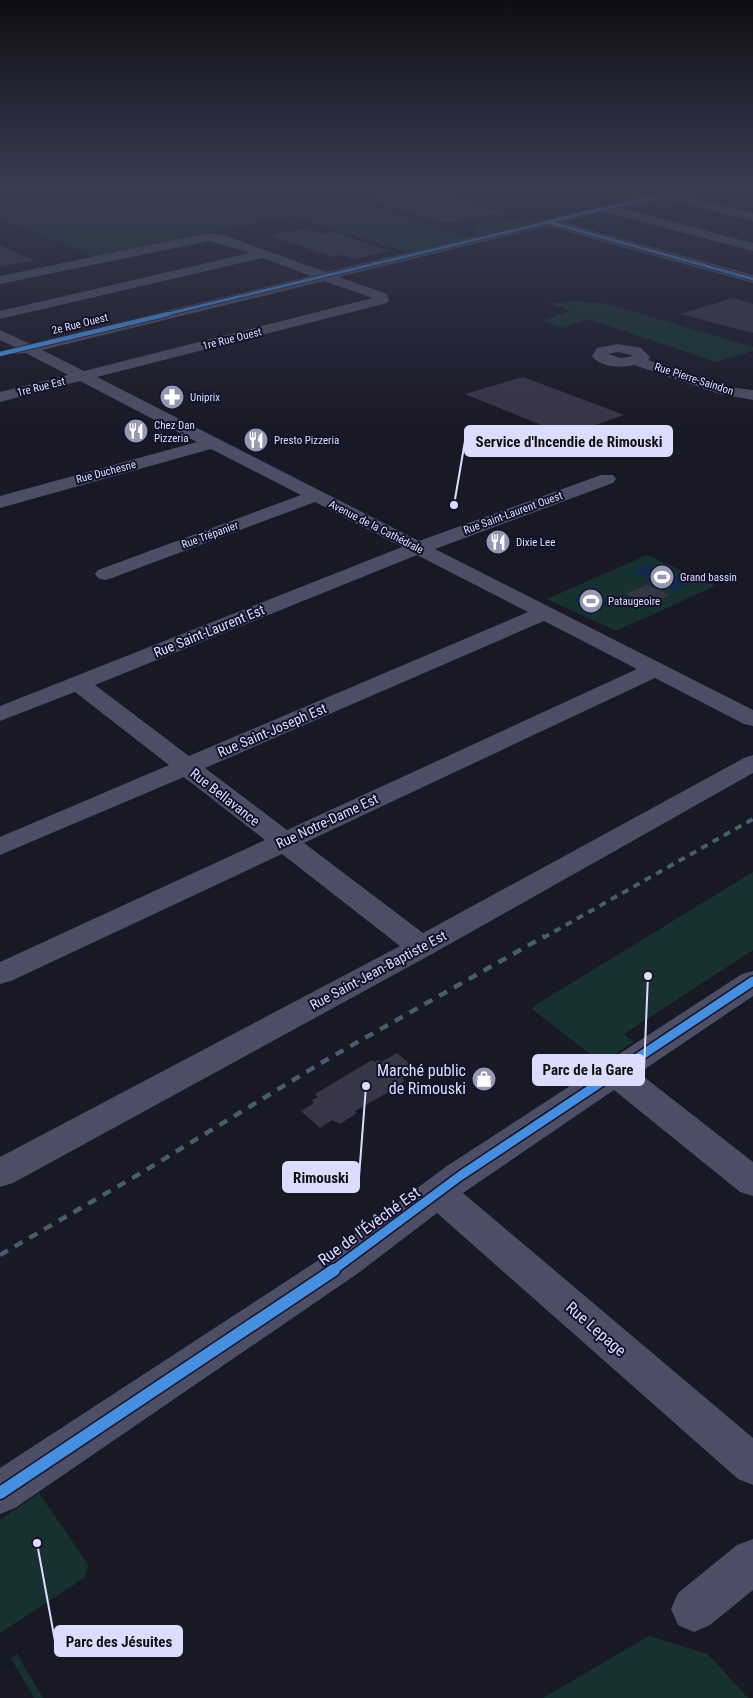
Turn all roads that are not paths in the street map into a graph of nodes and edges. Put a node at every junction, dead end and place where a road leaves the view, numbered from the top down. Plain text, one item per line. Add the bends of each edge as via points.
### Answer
1 (51, 269) edge
2 (198, 269) edge
3 (306, 269) edge
4 (352, 269) edge
5 (718, 269) edge
6 (738, 269) edge
7 (728, 272) junction
8 (324, 276) junction
9 (753, 279) edge
10 (0, 280) edge
11 (0, 315) edge
12 (0, 334) edge
13 (26, 349) junction
14 (0, 354) edge
15 (636, 361) dead end
16 (81, 377) junction
17 (753, 395) edge
18 (0, 397) edge
19 (212, 443) junction
20 (607, 479) dead end
21 (315, 496) junction
22 (0, 502) edge
23 (418, 548) junction
24 (105, 574) dead end
25 (544, 614) junction
26 (656, 669) junction
27 (78, 684) junction
28 (0, 714) edge
29 (753, 719) edge
30 (753, 763) edge
31 (186, 766) junction
32 (283, 841) junction
33 (0, 847) edge
34 (420, 947) junction
35 (0, 974) edge
36 (753, 981) edge
37 (616, 1073) junction
38 (0, 1173) edge
39 (753, 1182) edge
40 (439, 1193) junction
41 (753, 1465) edge
42 (0, 1493) edge
43 (753, 1561) edge
44 (694, 1609) dead end

1 - 10 street
2 - 11 street
3 - 8 street
4 - 8 street, 2e Rue Ouest
5 - 7 street
6 - 7 street
7 - 9 street
8 - 13 street, 2e Rue Ouest
8 - 16 street, 1re Rue Ouest via 382,297 382,300
12 - 13 street, Avenue de la Cathédrale
13 - 14 street, 2e Rue Ouest
13 - 16 street, Avenue de la Cathédrale
15 - 17 street, Rue Pierre-Saindon via 726,391
16 - 18 street, 1re Rue Est
16 - 19 street, Avenue de la Cathédrale
19 - 21 street, Avenue de la Cathédrale
19 - 22 street, Rue Duchesne
20 - 23 street, Rue Saint-Laurent Ouest
21 - 23 street, Avenue de la Cathédrale
21 - 24 street, Rue Trépanier
23 - 25 street, Avenue de la Cathédrale
23 - 27 street, Rue Saint-Laurent Est
25 - 26 street, Avenue de la Cathédrale
25 - 31 street, Rue Saint-Joseph Est
26 - 29 street, Avenue de la Cathédrale
26 - 32 street, Rue Notre-Dame Est
27 - 28 street, Rue Saint-Laurent Est
27 - 31 street, Rue Bellavance
30 - 34 street, Rue Saint-Jean-Baptiste Est
31 - 32 street, Rue Bellavance
31 - 33 street, Rue Saint-Joseph Est
32 - 34 street, Rue Bellavance
32 - 35 street, Rue Notre-Dame Est
34 - 38 street, Rue Saint-Jean-Baptiste Est
36 - 37 street, Rue de l'Évêché Est
37 - 39 street
37 - 40 street, Rue de l'Évêché Est
40 - 41 street, Rue Lepage
40 - 42 street, Rue de l'Évêché Est via 344,1263
43 - 44 street

